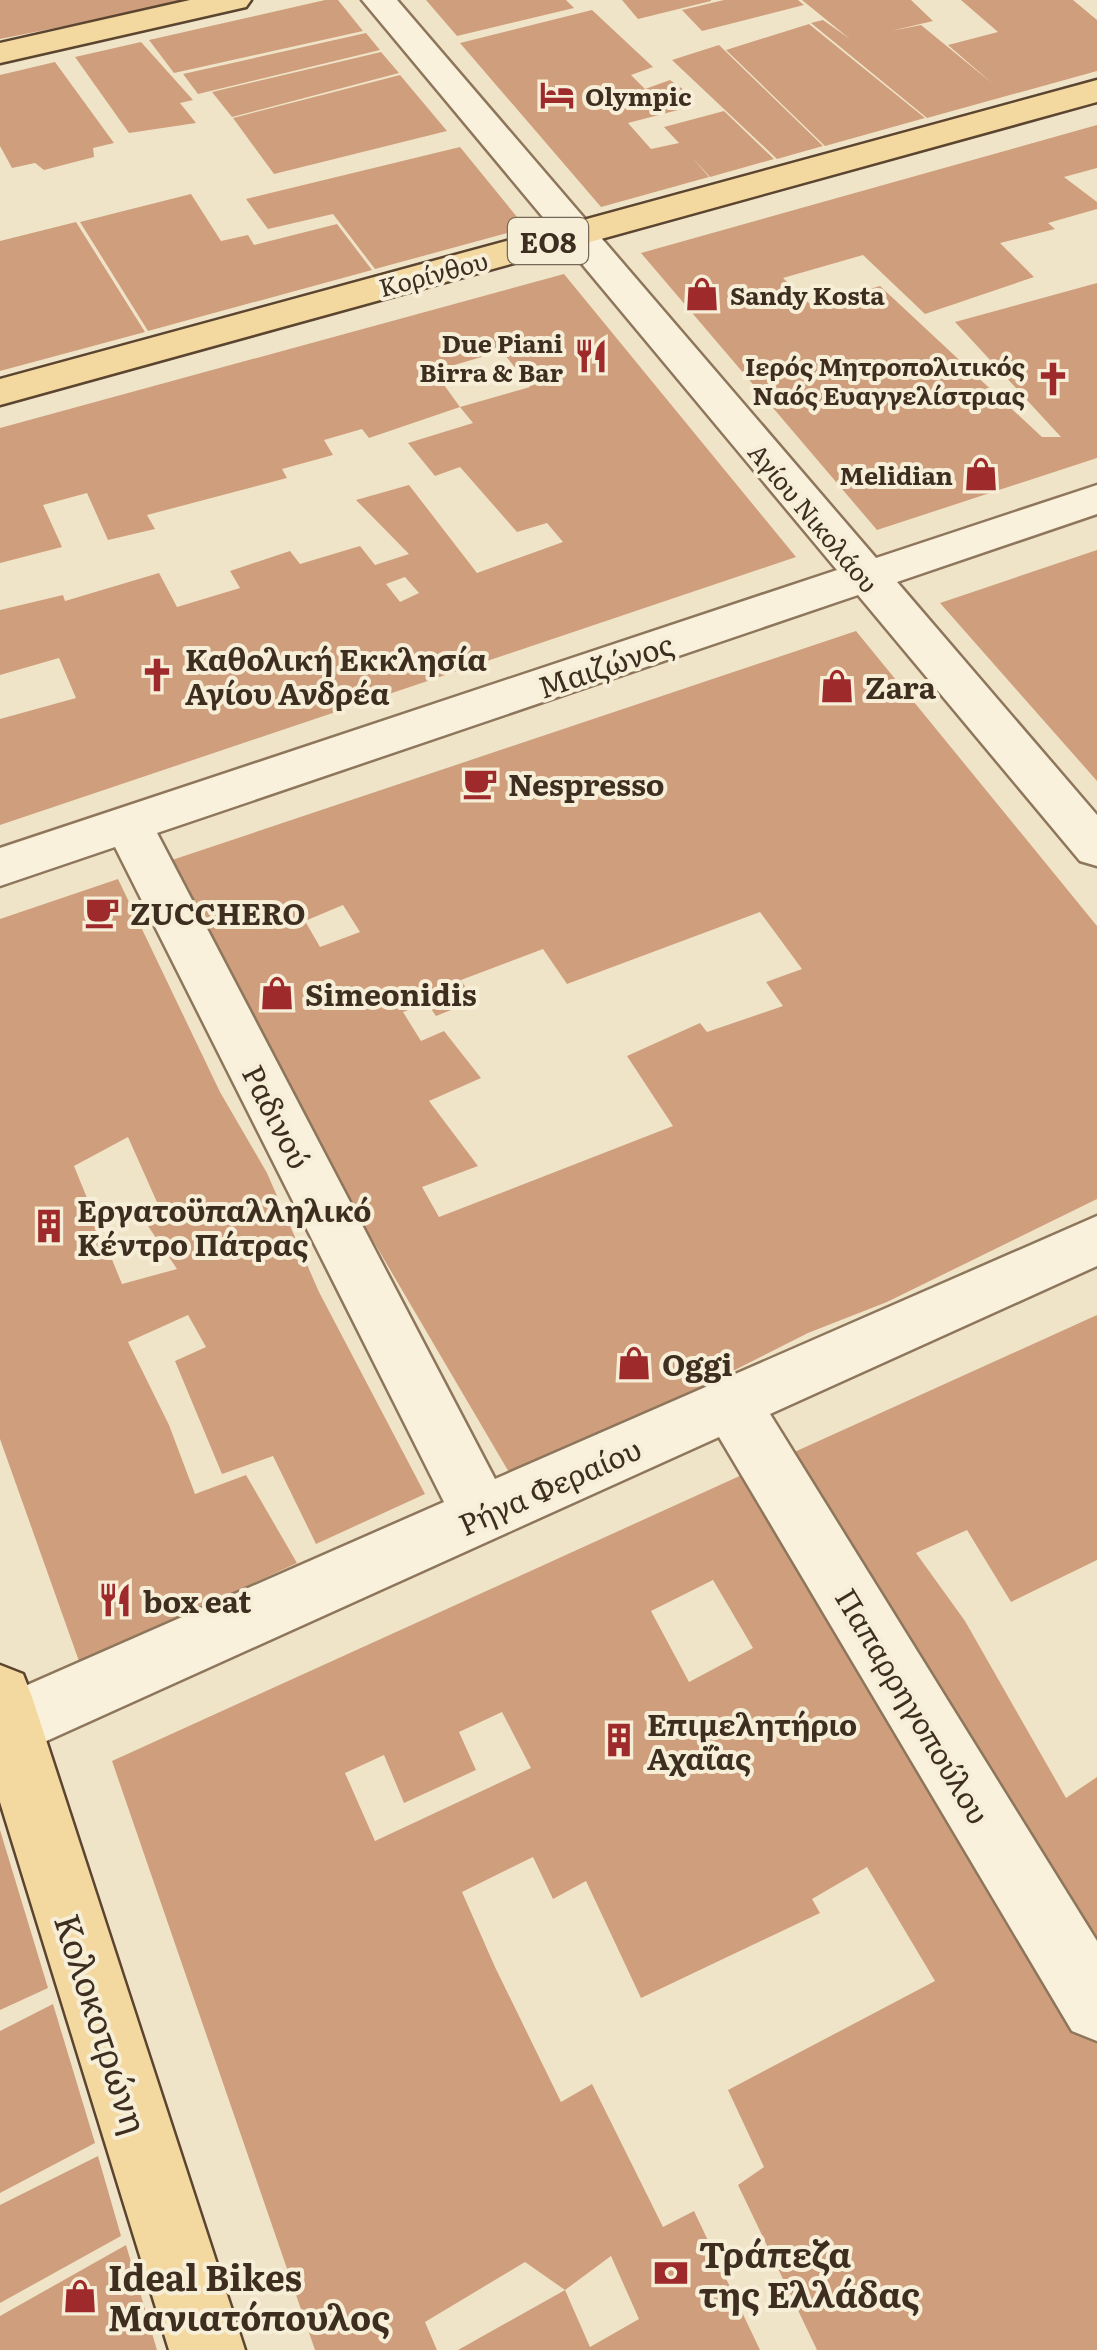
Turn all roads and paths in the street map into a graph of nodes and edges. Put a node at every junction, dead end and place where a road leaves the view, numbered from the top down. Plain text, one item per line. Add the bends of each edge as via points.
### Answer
1 (234, 0) edge
2 (379, 0) edge
3 (0, 53) edge
4 (1097, 91) edge
5 (576, 234) junction
6 (0, 392) edge
7 (1097, 499) edge
8 (864, 576) junction
9 (128, 824) junction
10 (1097, 848) edge
11 (0, 867) edge
12 (1097, 1240) edge
13 (732, 1403) junction
14 (482, 1515) junction
15 (3, 1717) edge
16 (1097, 2006) edge
17 (206, 2350) edge

1 - 3 main road
2 - 5 street, Αγίου Νικολάου
4 - 5 main road, Κορίνθου / ΕΟ8
5 - 6 main road, Κορίνθου / ΕΟ8
5 - 8 street, Αγίου Νικολάου
7 - 8 street, Μαιζώνος
8 - 9 street, Μαιζώνος
8 - 10 street, Αγίου Νικολάου
9 - 11 street, Μαιζώνος
9 - 14 street, Ραδινού
12 - 13 street, Ρήγα Φεραίου
13 - 14 street, Ρήγα Φεραίου
13 - 16 street, Παπαρρηγοπούλου
14 - 15 street, Ρήγα Φεραίου
15 - 17 main road, Κολοκοτρώνη

